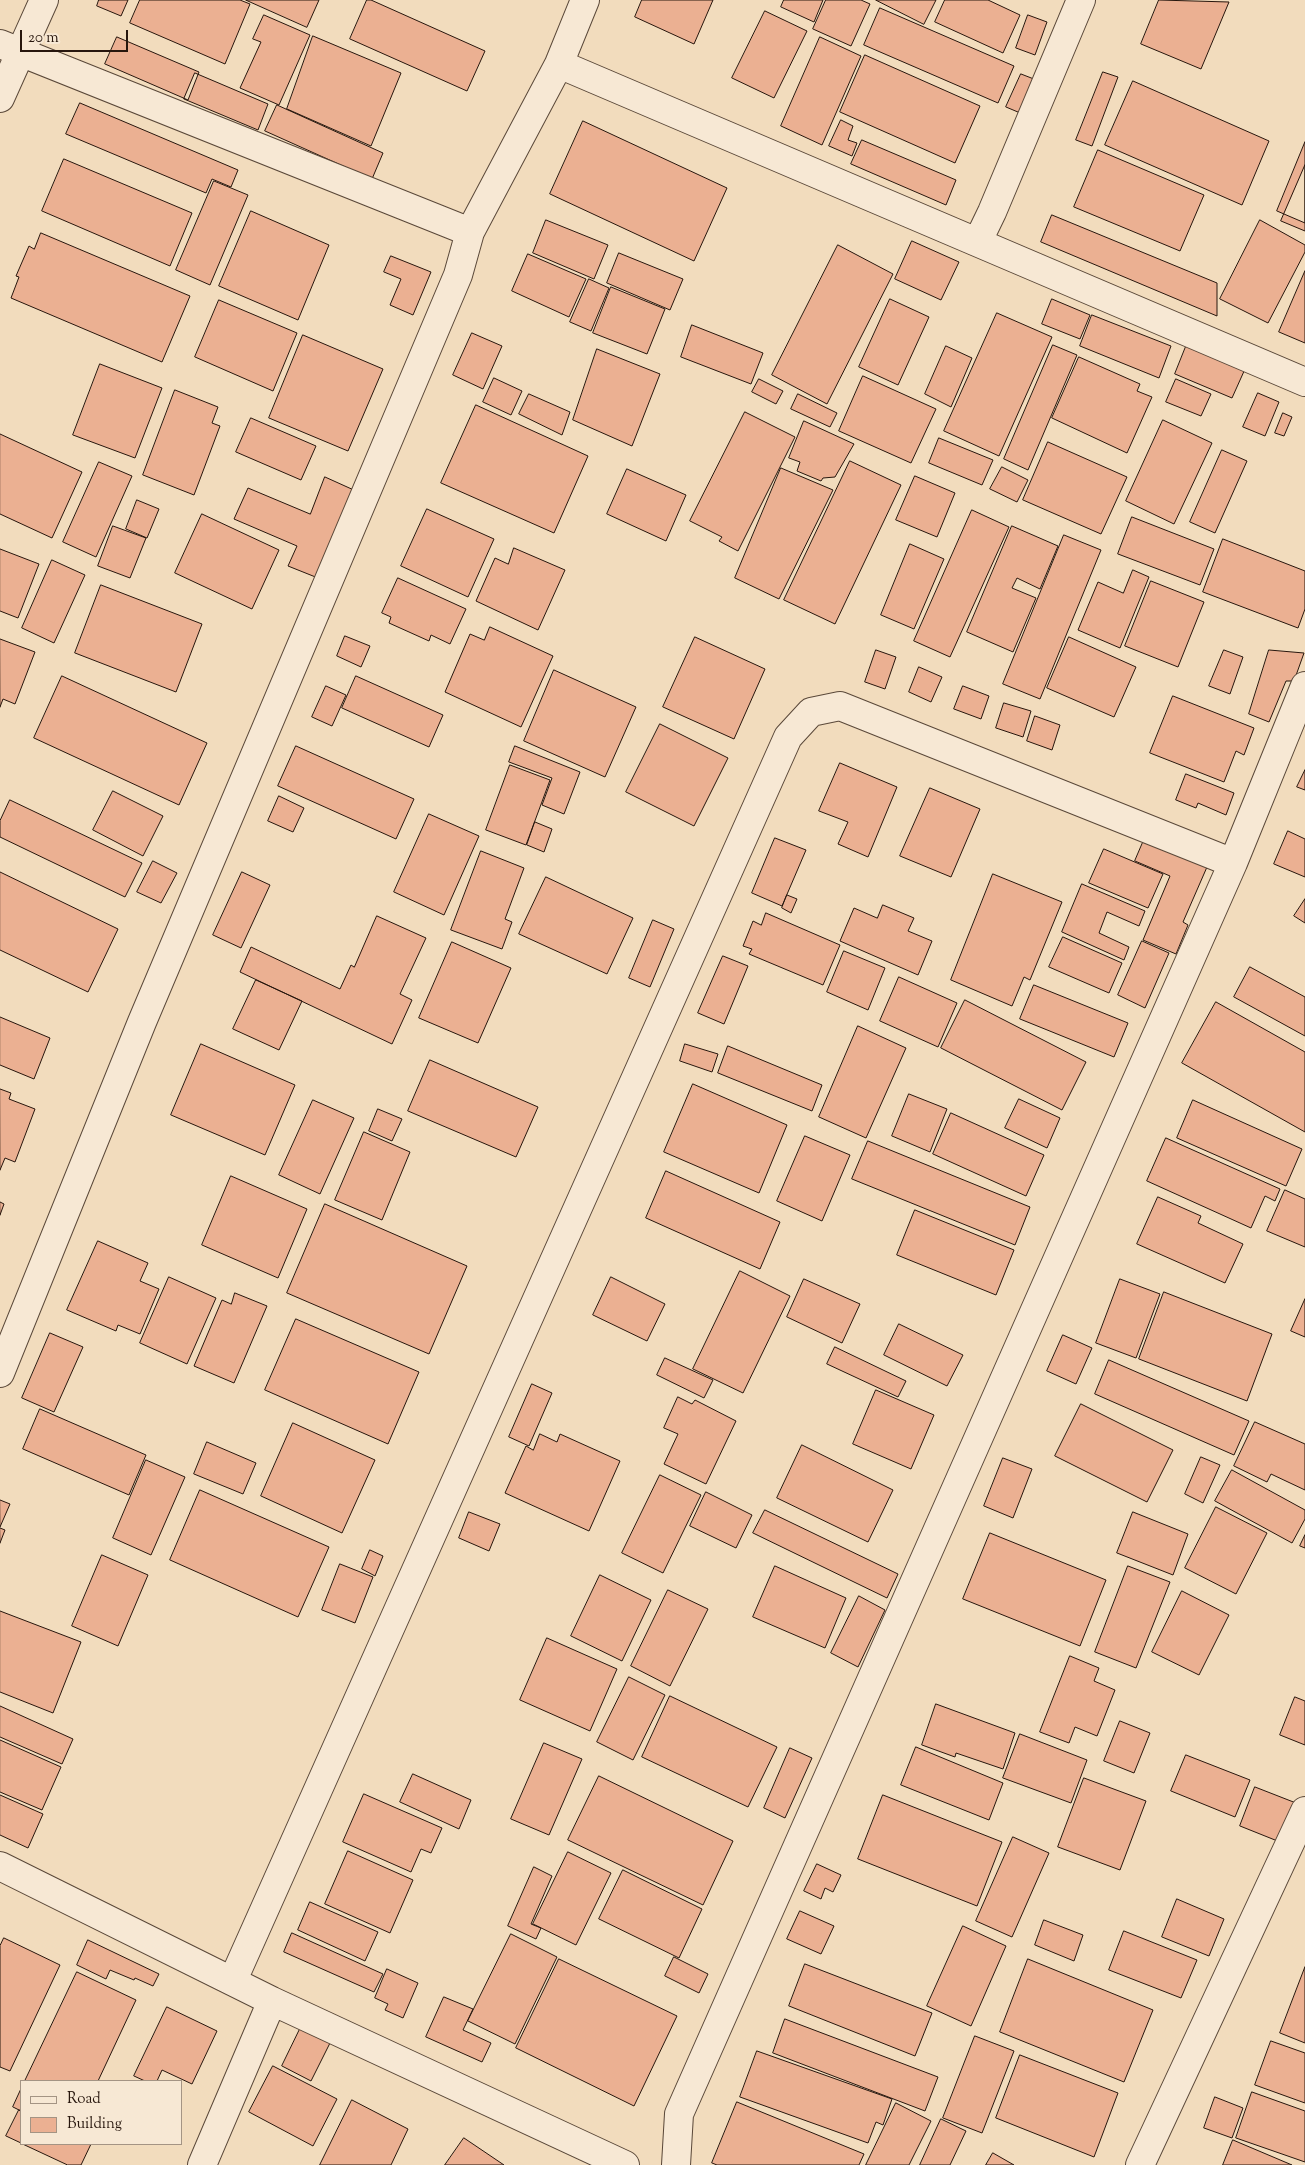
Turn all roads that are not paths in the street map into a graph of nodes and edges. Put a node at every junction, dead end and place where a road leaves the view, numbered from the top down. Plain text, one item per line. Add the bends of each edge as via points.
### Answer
1 (44, 0) edge
2 (584, 0) edge
3 (1081, 0) edge
4 (9, 48) edge
5 (560, 64) junction
6 (0, 98) edge
7 (470, 232) junction
8 (978, 241) junction
9 (1305, 382) edge
10 (1305, 686) edge
11 (1234, 863) junction
12 (0, 1373) edge
13 (1305, 1811) edge
14 (0, 1866) edge
15 (233, 1980) junction
16 (272, 2001) junction
17 (202, 2165) edge
18 (624, 2165) edge
19 (676, 2165) edge
20 (1140, 2165) edge

1 - 4 street
2 - 5 street
3 - 8 street
4 - 6 street
4 - 7 street
5 - 7 street
5 - 8 street
7 - 12 street via 458,275 146,1013
8 - 9 street
10 - 11 street
11 - 15 street via 840,706 811,712 788,737
11 - 19 street via 679,2114
13 - 20 street
14 - 15 street
15 - 16 street
16 - 17 street
16 - 18 street

